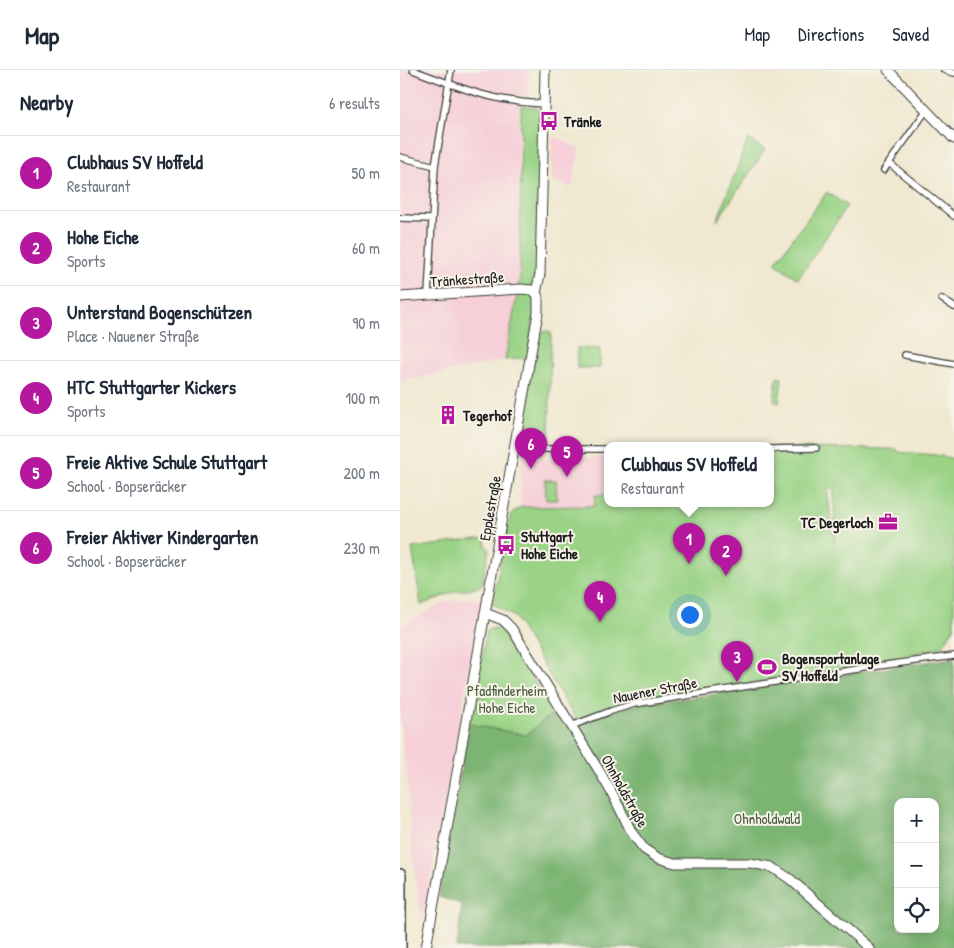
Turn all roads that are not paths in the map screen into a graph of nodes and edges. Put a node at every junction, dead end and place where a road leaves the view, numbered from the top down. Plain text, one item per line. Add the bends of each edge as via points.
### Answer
1 (413, 70) edge
2 (451, 70) edge
3 (545, 70) edge
4 (944, 70) edge
5 (891, 71) edge
6 (954, 73) edge
7 (448, 84) junction
8 (544, 104) junction
9 (926, 111) junction
10 (954, 139) edge
11 (400, 158) edge
12 (889, 163) junction
13 (435, 166) junction
14 (884, 170) dead end
15 (954, 216) edge
16 (400, 218) edge
17 (431, 219) junction
18 (536, 293) junction
19 (428, 295) junction
20 (400, 297) edge
21 (942, 299) dead end
22 (954, 306) edge
23 (905, 355) dead end
24 (954, 364) edge
25 (816, 448) dead end
26 (514, 449) junction
27 (604, 449) edge
28 (774, 449) edge
29 (485, 613) junction
30 (954, 656) edge
31 (571, 726) junction
32 (400, 875) edge
33 (400, 948) edge
34 (426, 948) edge
35 (869, 948) edge

1 - 7 street
2 - 7 street
3 - 8 main road, Epplestraße
4 - 6 street
5 - 9 main road
7 - 8 street via 499,100
7 - 13 street
8 - 18 main road, Epplestraße via 540,283
9 - 10 main road
9 - 12 street
11 - 13 street
12 - 14 street
12 - 15 street
13 - 17 street
16 - 17 street
17 - 19 street
18 - 19 main road, Tränkestraße via 521,289
18 - 26 main road, Epplestraße via 538,313
19 - 20 main road, Tränkestraße
21 - 22 street
23 - 24 street
25 - 28 street
26 - 27 street
26 - 29 main road, Epplestraße
29 - 31 main road, Ohnholdstraße via 503,620 512,628
29 - 34 main road, Epplestraße
30 - 31 street, Nauener Straße via 634,704
31 - 35 main road, Ohnholdstraße via 632,833 651,854 676,863 750,863 772,867
32 - 33 highway

